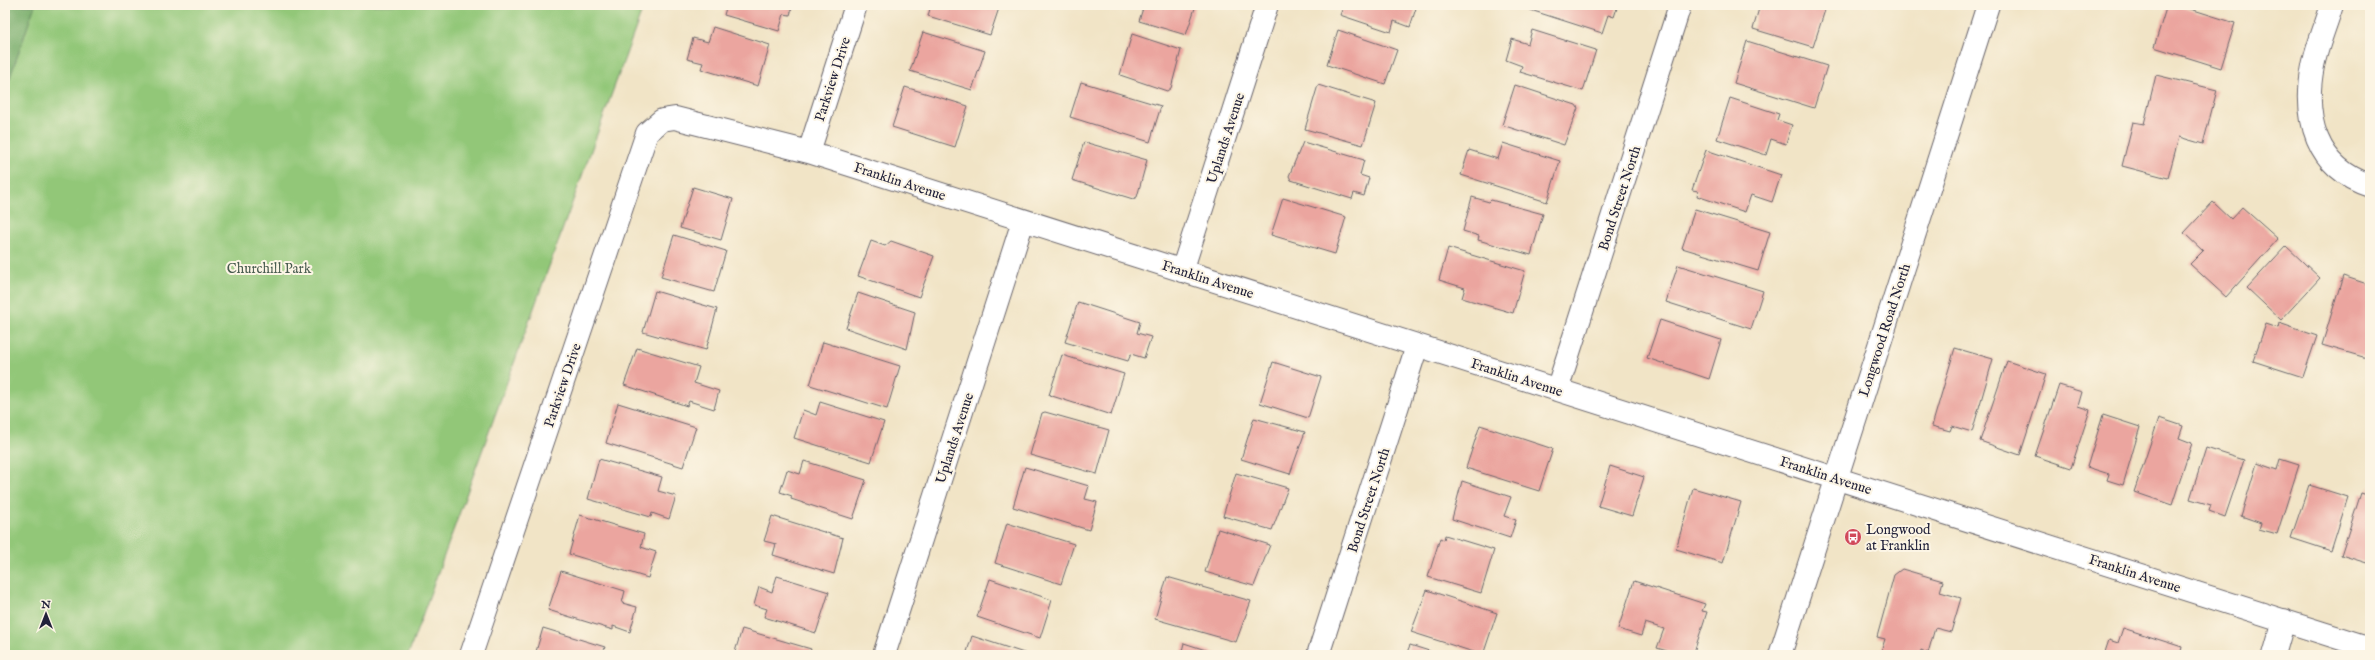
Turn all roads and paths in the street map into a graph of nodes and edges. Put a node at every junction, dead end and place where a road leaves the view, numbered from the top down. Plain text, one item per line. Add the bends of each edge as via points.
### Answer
1 (856, 5) edge
2 (1267, 5) edge
3 (1680, 5) edge
4 (1988, 5) edge
5 (2332, 5) edge
6 (662, 120) joint
7 (809, 152) junction
8 (2370, 185) edge
9 (1023, 221) junction
10 (1182, 271) junction
11 (1417, 346) junction
12 (1557, 390) junction
13 (1837, 478) junction
14 (2284, 620) junction
15 (2370, 648) edge
16 (471, 655) edge
17 (884, 655) edge
18 (1318, 655) edge
19 (1780, 655) edge
20 (2274, 655) edge

1 - 7 street, Parkview Drive
2 - 10 street, Uplands Avenue
3 - 12 street, Bond Street North
4 - 13 street, Longwood Road North
5 - 8 street via 2313,66 2309,105 2317,140 2332,164 2358,181
6 - 7 street, Franklin Avenue via 675,118
6 - 16 street, Parkview Drive via 647,133
7 - 9 street, Franklin Avenue
9 - 10 street, Franklin Avenue
9 - 17 street, Uplands Avenue
10 - 11 street, Franklin Avenue
11 - 12 street, Franklin Avenue
11 - 18 street, Bond Street North
12 - 13 street, Franklin Avenue
13 - 14 street, Franklin Avenue
13 - 19 street, Longwood Road North
14 - 15 street, Franklin Avenue
14 - 20 street

